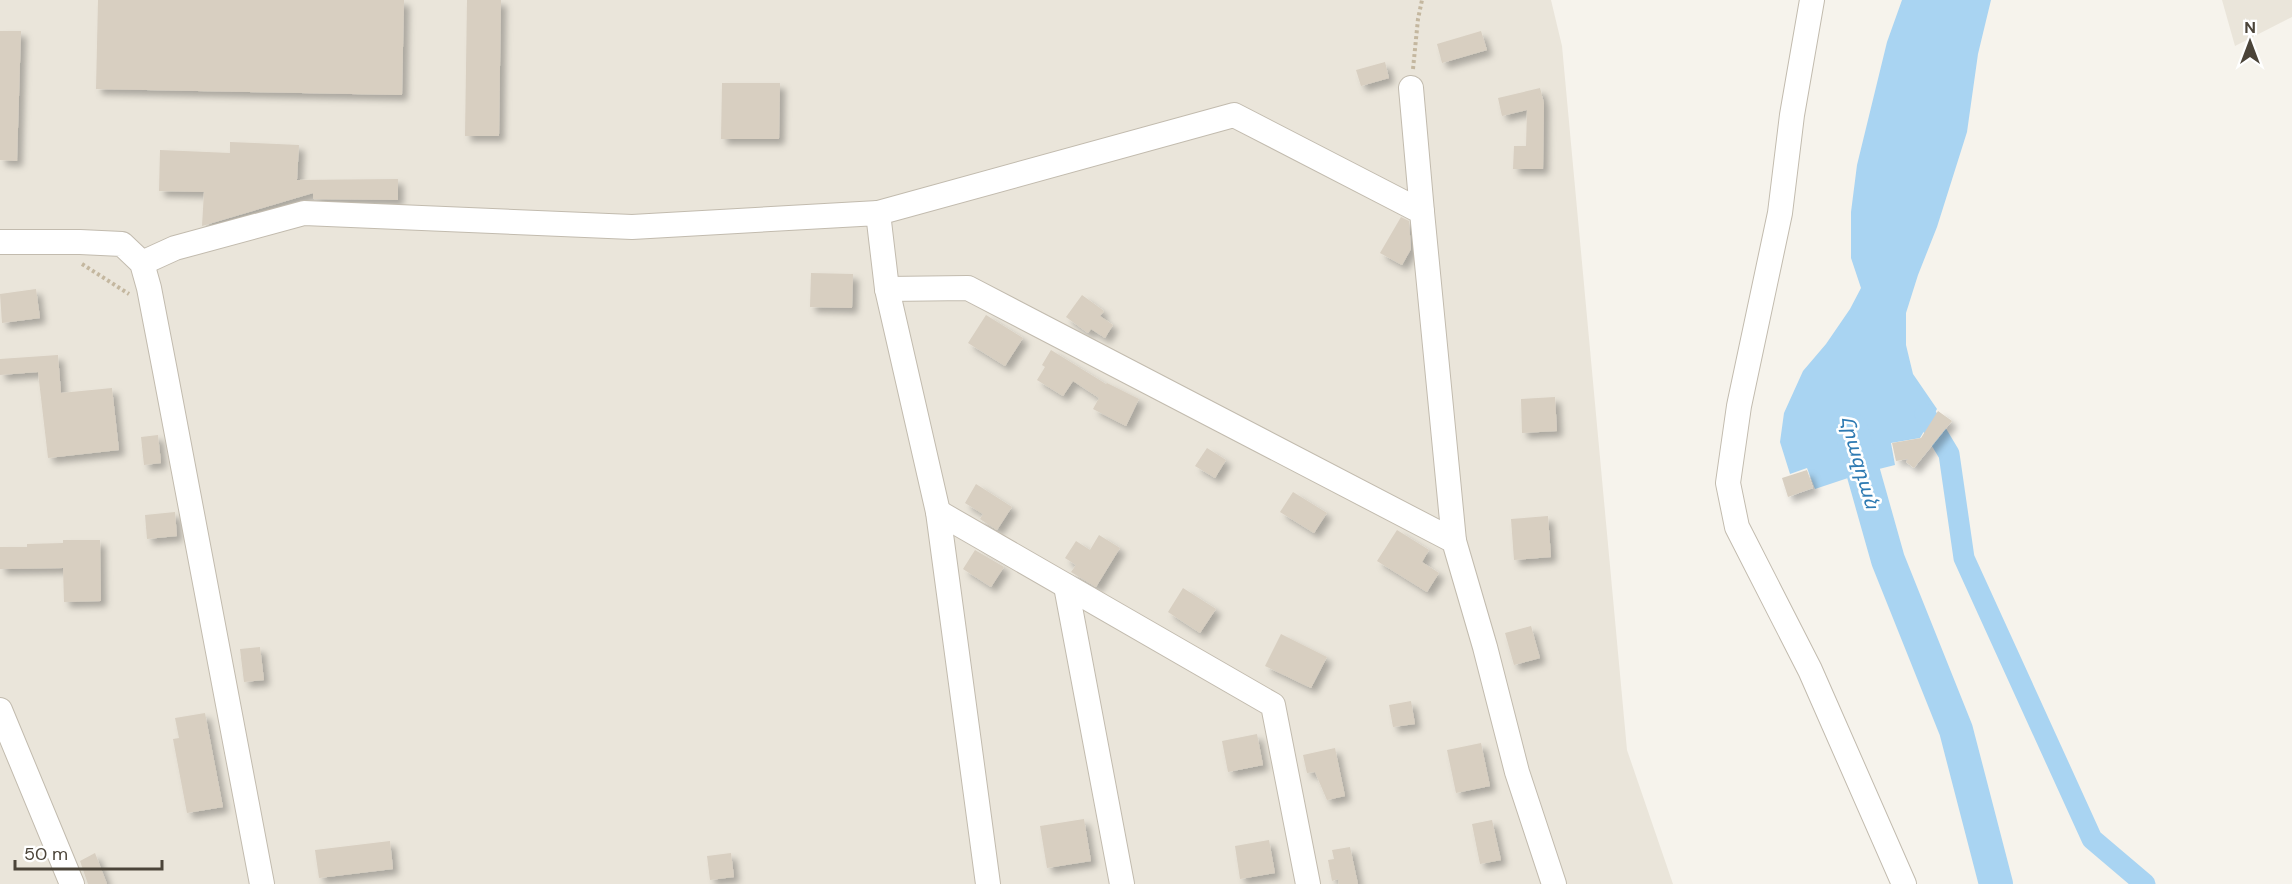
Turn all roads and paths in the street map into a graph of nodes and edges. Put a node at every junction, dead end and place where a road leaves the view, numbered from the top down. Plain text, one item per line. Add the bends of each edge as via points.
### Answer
1 (1422, 0) edge
2 (1812, 0) edge
3 (1411, 88) joint
4 (1422, 212) junction
5 (878, 213) junction
6 (0, 242) edge
7 (142, 263) junction
8 (886, 289) junction
9 (938, 512) junction
10 (1454, 541) junction
11 (1066, 586) junction
12 (0, 710) edge
13 (255, 883) edge
14 (72, 884) edge
15 (988, 884) edge
16 (1122, 884) edge
17 (1308, 884) edge
18 (1554, 884) edge
19 (1904, 884) edge

1 - 3 path
2 - 19 street via 1780,213 1739,406 1728,483 1737,527 1810,670
3 - 4 street
4 - 5 street via 1234,115
4 - 10 street
5 - 7 street via 632,226 304,213 175,248
5 - 8 street
6 - 7 street via 122,244
7 - 13 street via 161,350
8 - 9 street
8 - 10 street via 968,288
9 - 11 street
9 - 15 street
10 - 18 street via 1516,772
11 - 16 street
11 - 17 street via 1273,705
12 - 14 street

